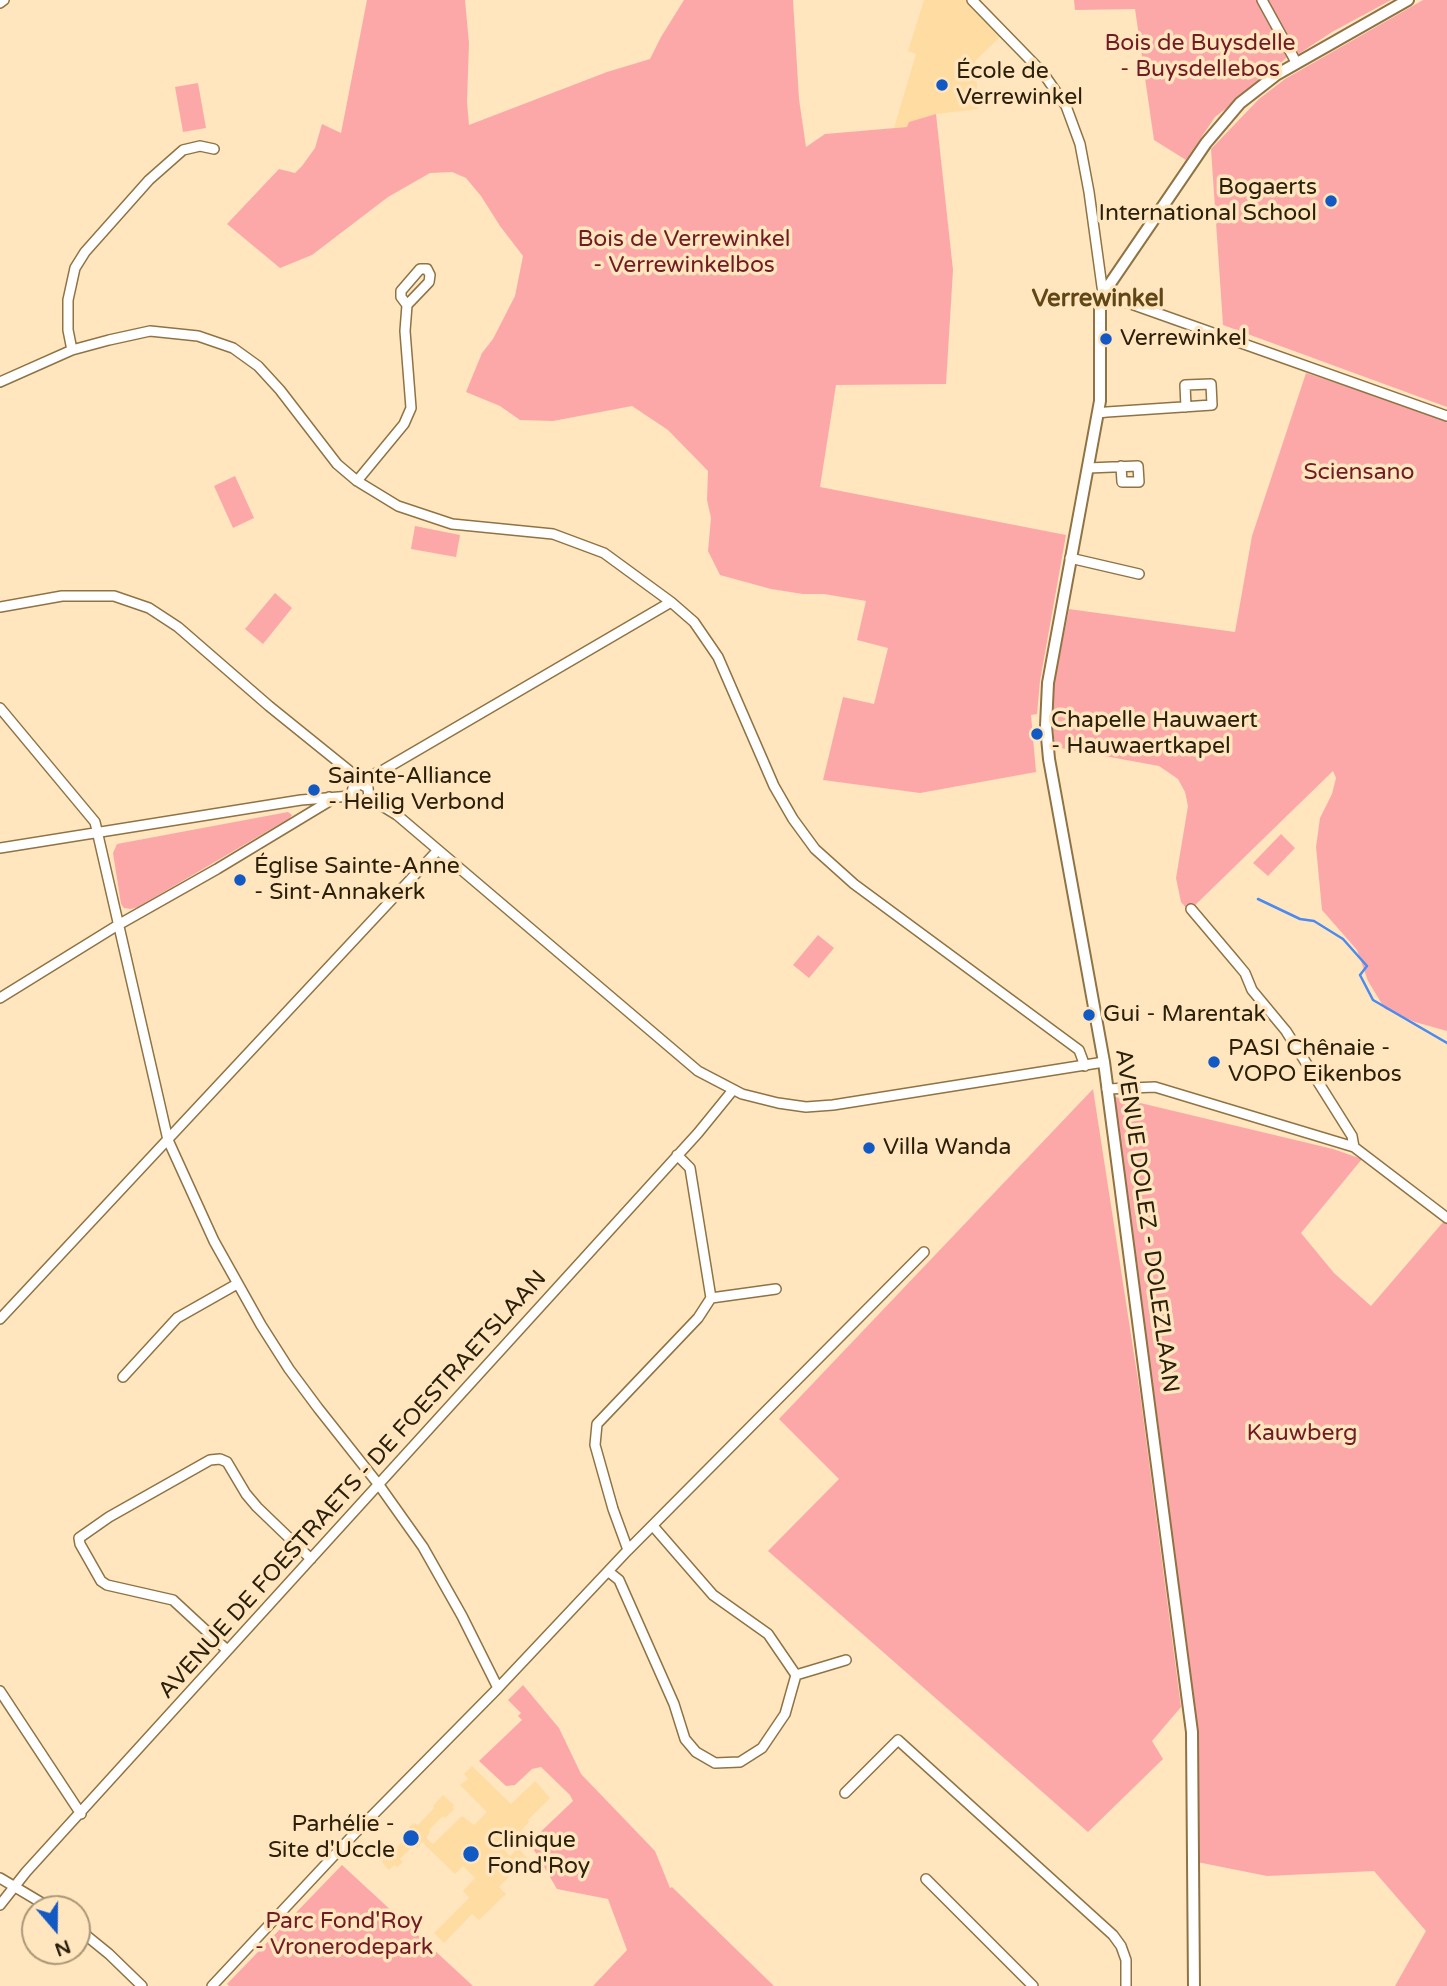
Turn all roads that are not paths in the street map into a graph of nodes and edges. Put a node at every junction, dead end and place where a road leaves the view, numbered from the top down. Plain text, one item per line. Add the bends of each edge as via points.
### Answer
1 (5, 0) edge
2 (972, 0) edge
3 (1262, 0) edge
4 (1408, 0) edge
5 (0, 3) edge
6 (1296, 62) junction
7 (214, 149) dead end
8 (1103, 294) junction
9 (407, 305) dead end
10 (72, 351) junction
11 (0, 382) edge
12 (1186, 407) dead end
13 (1098, 412) junction
14 (1447, 416) edge
15 (1121, 466) dead end
16 (1088, 468) junction
17 (357, 481) junction
18 (1070, 558) junction
19 (1139, 574) dead end
20 (671, 602) junction
21 (0, 607) edge
22 (0, 708) edge
23 (380, 772) junction
24 (356, 788) junction
25 (369, 794) junction
26 (329, 797) junction
27 (98, 832) junction
28 (0, 848) edge
29 (438, 849) junction
30 (1191, 909) dead end
31 (118, 925) junction
32 (0, 998) edge
33 (1104, 1062) junction
34 (1085, 1066) junction
35 (1107, 1089) junction
36 (733, 1090) junction
37 (168, 1140) junction
38 (1354, 1147) junction
39 (677, 1155) junction
40 (1447, 1218) edge
41 (924, 1252) dead end
42 (237, 1284) junction
43 (776, 1289) dead end
44 (711, 1298) junction
45 (0, 1319) edge
46 (123, 1377) dead end
47 (379, 1485) junction
48 (653, 1526) junction
49 (628, 1550) junction
50 (311, 1559) junction
51 (609, 1572) junction
52 (227, 1650) junction
53 (846, 1660) dead end
54 (796, 1675) junction
55 (498, 1688) junction
56 (0, 1691) edge
57 (845, 1793) dead end
58 (80, 1814) junction
59 (0, 1878) edge
60 (926, 1879) dead end
61 (15, 1886) junction
62 (29, 1895) edge
63 (0, 1905) edge
64 (91, 1939) edge
65 (1030, 1985) edge
66 (142, 1986) edge
67 (212, 1986) edge
68 (1126, 1986) edge
69 (1194, 1986) edge

1 - 5 street
2 - 8 street, AVENUE DOLEZ - DOLEZLAAN via 1043,73 1066,106 1080,144
3 - 6 street
4 - 6 street
6 - 8 street via 1259,87 1223,122
7 - 10 street via 183,150 149,180 85,252 75,268 68,300
8 - 13 street, AVENUE DOLEZ - DOLEZLAAN
8 - 14 street
9 - 17 street via 411,408 404,424
10 - 11 street
10 - 17 street via 150,331 198,335 233,348 258,366 337,464
12 - 13 street
13 - 16 street, AVENUE DOLEZ - DOLEZLAAN
15 - 16 street
16 - 18 street, AVENUE DOLEZ - DOLEZLAAN
17 - 20 street via 398,506 452,524 553,534 604,553
18 - 19 street
18 - 33 street, AVENUE DOLEZ - DOLEZLAAN via 1050,670 1046,726 1054,793
20 - 23 street
20 - 34 street via 694,622 718,657 774,786 815,849 854,884 1079,1050
21 - 24 street via 62,596 114,596 149,608 178,627 345,769
22 - 27 street via 95,822
23 - 24 street
23 - 25 street
24 - 25 street
24 - 25 street via 359,803
24 - 26 street
25 - 29 street
26 - 27 street
26 - 31 street via 328,802
27 - 28 street
27 - 31 street
29 - 36 street via 698,1071
29 - 37 street
30 - 38 street via 1286,1031 1352,1136
31 - 32 street
31 - 37 street
33 - 34 street
33 - 35 street, AVENUE DOLEZ - DOLEZLAAN
34 - 36 street via 806,1107
35 - 38 street via 1155,1087
35 - 69 street, AVENUE DOLEZ - DOLEZLAAN via 1192,1732
36 - 39 street, AVENUE DE FOESTRAETS - DE FOESTRAETSLAAN
37 - 42 street
37 - 45 street
38 - 40 street
39 - 44 street via 690,1168
39 - 47 street, AVENUE DE FOESTRAETS - DE FOESTRAETSLAAN
41 - 48 street
42 - 46 street via 177,1318
42 - 47 street via 289,1369
43 - 44 street
44 - 49 street via 698,1318 597,1424 595,1445
47 - 50 street, AVENUE DE FOESTRAETS - DE FOESTRAETSLAAN
47 - 55 street via 442,1578
48 - 49 street
48 - 54 street via 713,1595 768,1634
49 - 51 street
50 - 52 street, AVENUE DE FOESTRAETS - DE FOESTRAETSLAAN
50 - 52 street via 257,1507 228,1462 220,1459 210,1460 79,1538 101,1581 173,1600
51 - 54 street via 619,1580 685,1739 696,1752 715,1762 740,1762 762,1748 785,1714
51 - 55 street
52 - 58 street, AVENUE DE FOESTRAETS - DE FOESTRAETSLAAN
53 - 54 street
55 - 67 street
56 - 58 street
57 - 68 street via 898,1740 1113,1935 1126,1960
58 - 61 street, AVENUE DE FOESTRAETS - DE FOESTRAETSLAAN
59 - 61 street
60 - 65 street
61 - 62 street
61 - 63 street, AVENUE DE FOESTRAETS - DE FOESTRAETSLAAN
64 - 66 street

